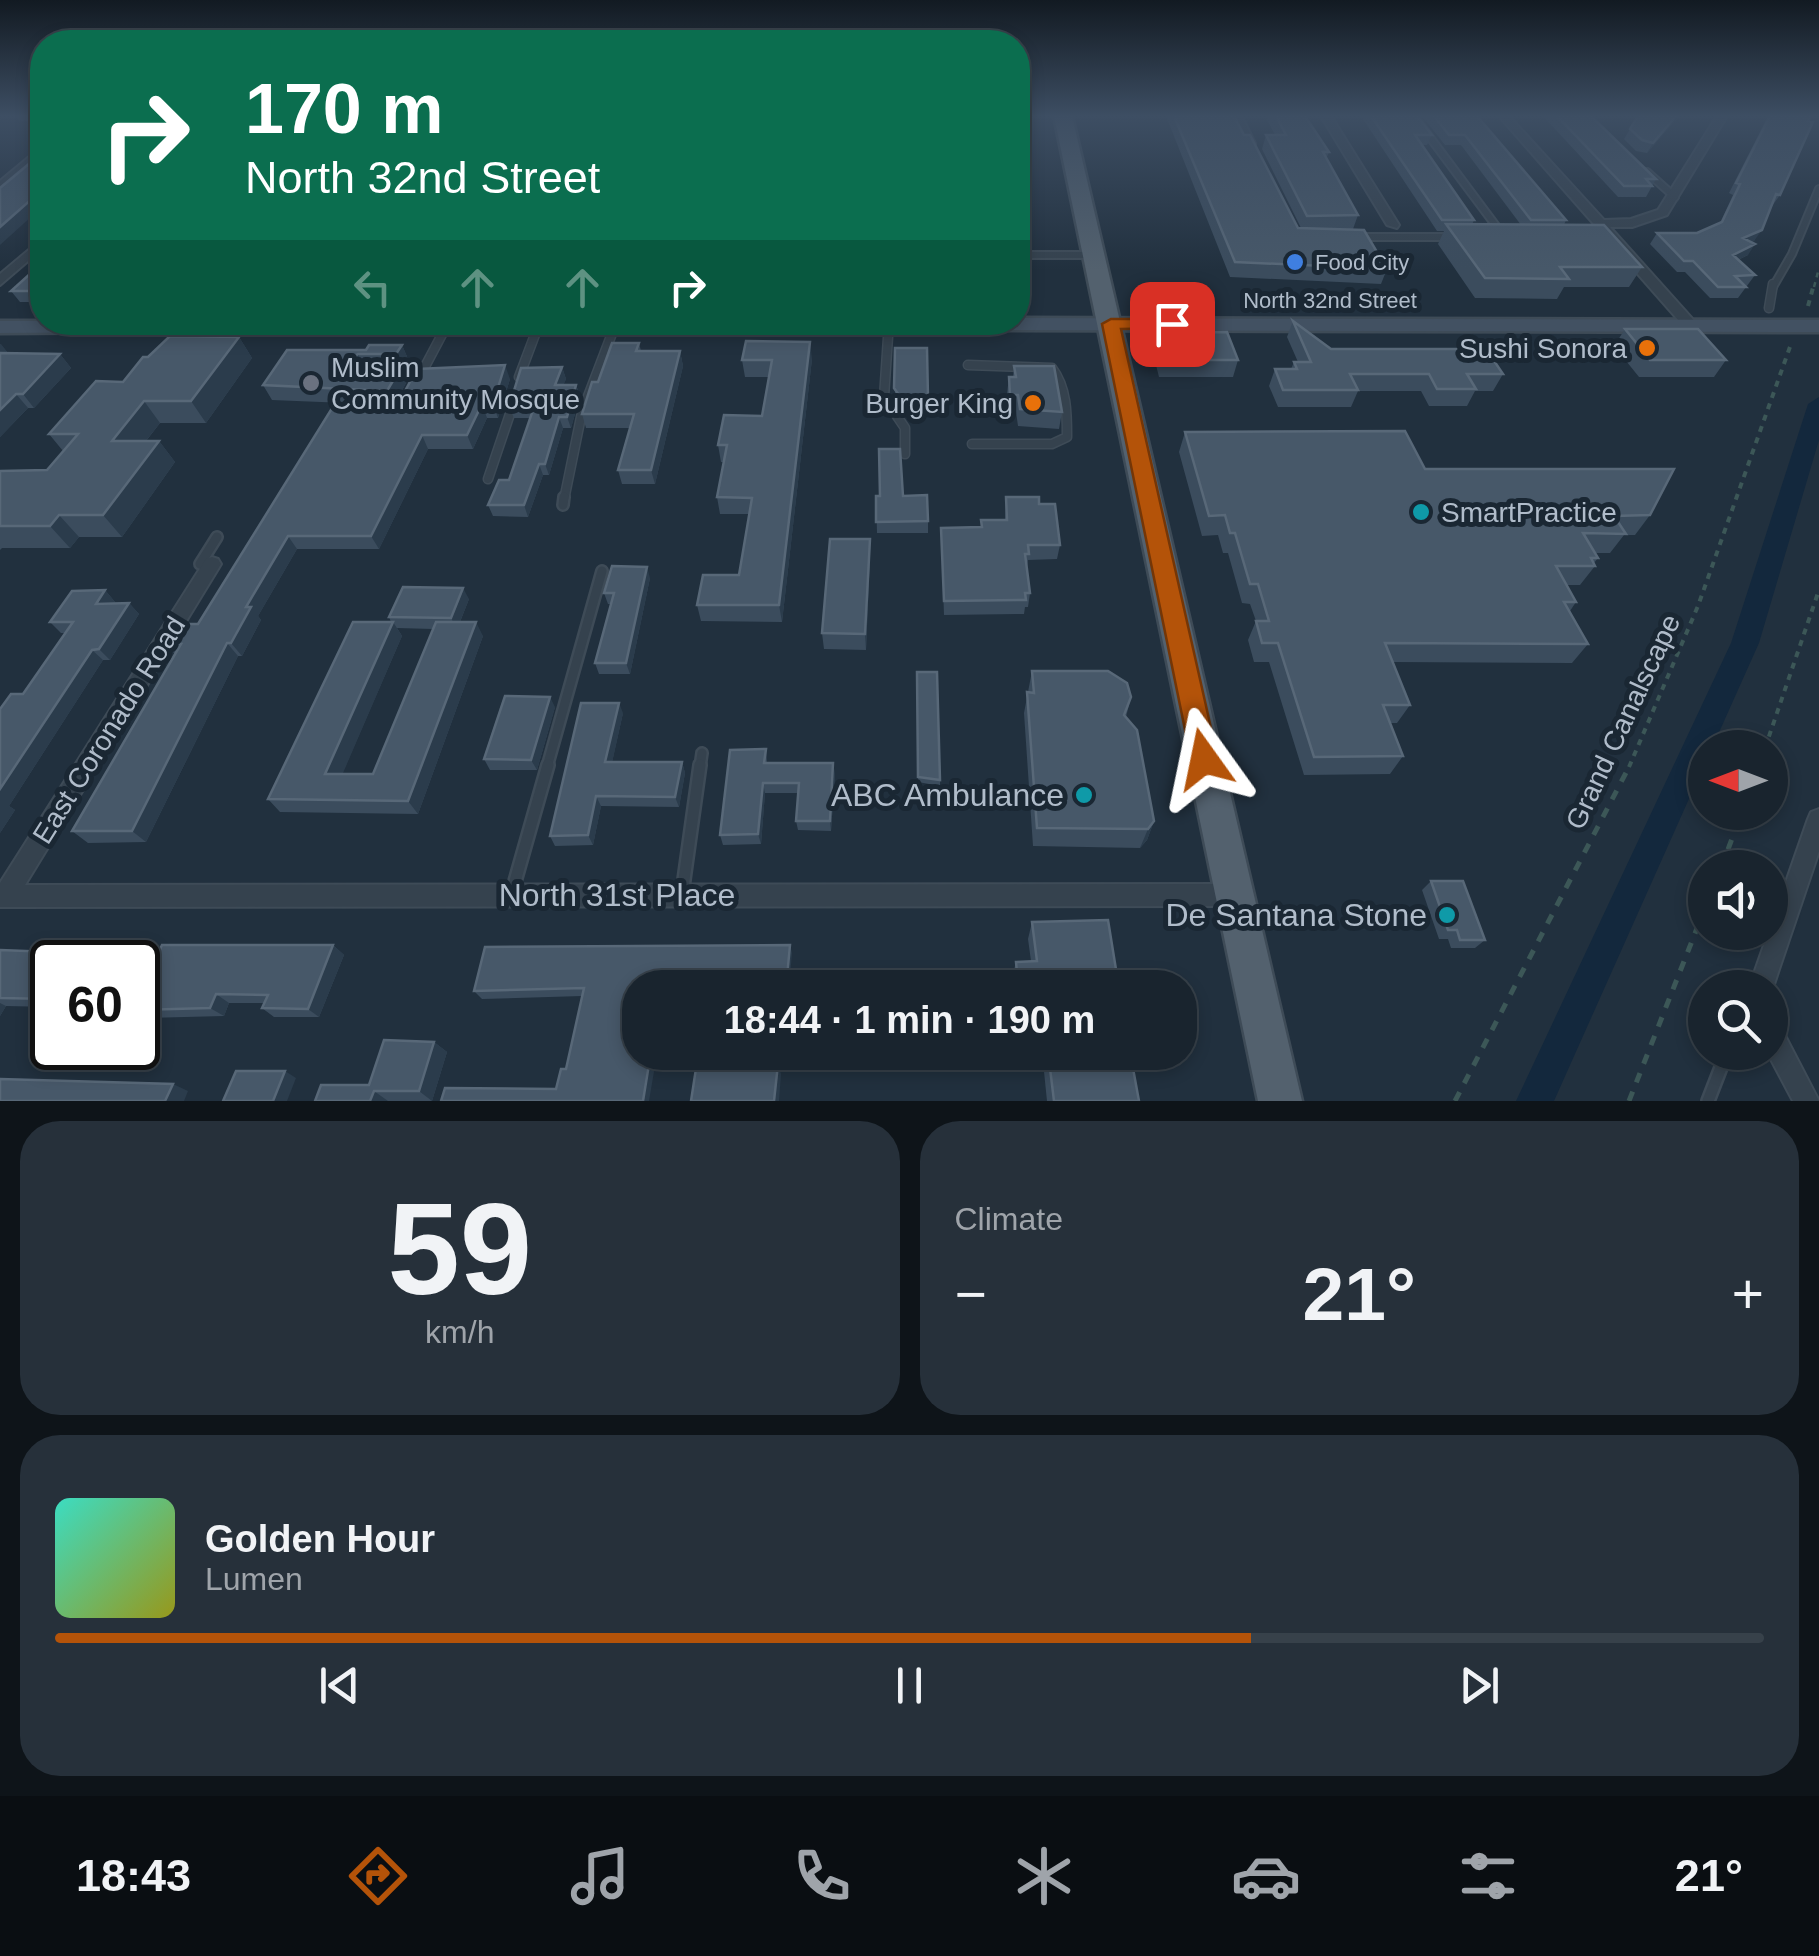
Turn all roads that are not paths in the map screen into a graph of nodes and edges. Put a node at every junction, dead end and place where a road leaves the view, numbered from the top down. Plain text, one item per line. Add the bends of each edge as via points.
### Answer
1 (21, 167) edge
2 (1076, 167) edge
3 (1358, 167) edge
4 (1453, 167) edge
5 (1550, 167) edge
6 (1643, 167) edge
7 (1692, 167) edge
8 (0, 184) edge
9 (1819, 189) edge
10 (1675, 197) junction
11 (1600, 224) junction
12 (1393, 225) dead end
13 (1355, 237) edge
14 (1468, 237) edge
15 (1486, 237) edge
16 (1595, 238) edge
17 (1613, 238) junction
18 (30, 253) edge
19 (1030, 254) edge
20 (1096, 255) junction
21 (0, 281) edge
22 (1769, 308) dead end
23 (1810, 321) edge
24 (1030, 324) edge
25 (1111, 324) junction
26 (30, 326) edge
27 (0, 327) edge
28 (1692, 327) junction
29 (442, 335) edge
30 (535, 335) edge
31 (611, 335) edge
32 (888, 335) edge
33 (968, 364) dead end
34 (436, 375) edge
35 (402, 376) edge
36 (420, 376) junction
37 (413, 388) edge
38 (972, 444) dead end
39 (905, 454) edge
40 (488, 479) dead end
41 (563, 506) dead end
42 (217, 537) dead end
43 (212, 564) joint
44 (602, 571) dead end
45 (702, 753) dead end
46 (1819, 819) edge
47 (1813, 862) edge
48 (682, 894) junction
49 (511, 895) junction
50 (1234, 895) junction
51 (3, 896) edge
52 (1768, 970) edge
53 (1788, 1066) edge
54 (1720, 1070) edge
55 (1280, 1101) edge
56 (1708, 1101) edge
57 (1807, 1101) edge

1 - 8 lane
2 - 20 main road
3 - 12 street
4 - 15 lane via 1505,237
5 - 11 street
6 - 10 lane
7 - 10 street
9 - 22 lane via 1773,284
10 - 11 street via 1656,218
11 - 17 street
13 - 14 lane
16 - 17 lane
17 - 28 street
18 - 21 street
19 - 20 lane
20 - 25 main road
23 - 28 main road, North 32nd Street
24 - 25 main road, North 32nd Street
25 - 28 main road, North 32nd Street
25 - 50 main road
26 - 27 main road, North 32nd Street
29 - 36 lane
30 - 40 lane
31 - 41 lane via 566,463
32 - 39 lane via 884,397 905,428
33 - 38 lane via 1052,368 1061,382 1067,426 1067,437 1052,444
34 - 36 lane
35 - 36 lane
36 - 37 lane
42 - 43 lane via 200,564
43 - 51 street, East Coronado Road
44 - 49 lane
45 - 48 lane
46 - 47 street
47 - 52 street
48 - 49 street, North 31st Place
48 - 50 street, North 31st Place
49 - 51 street, North 31st Place
50 - 55 main road
53 - 57 street
54 - 56 lane

